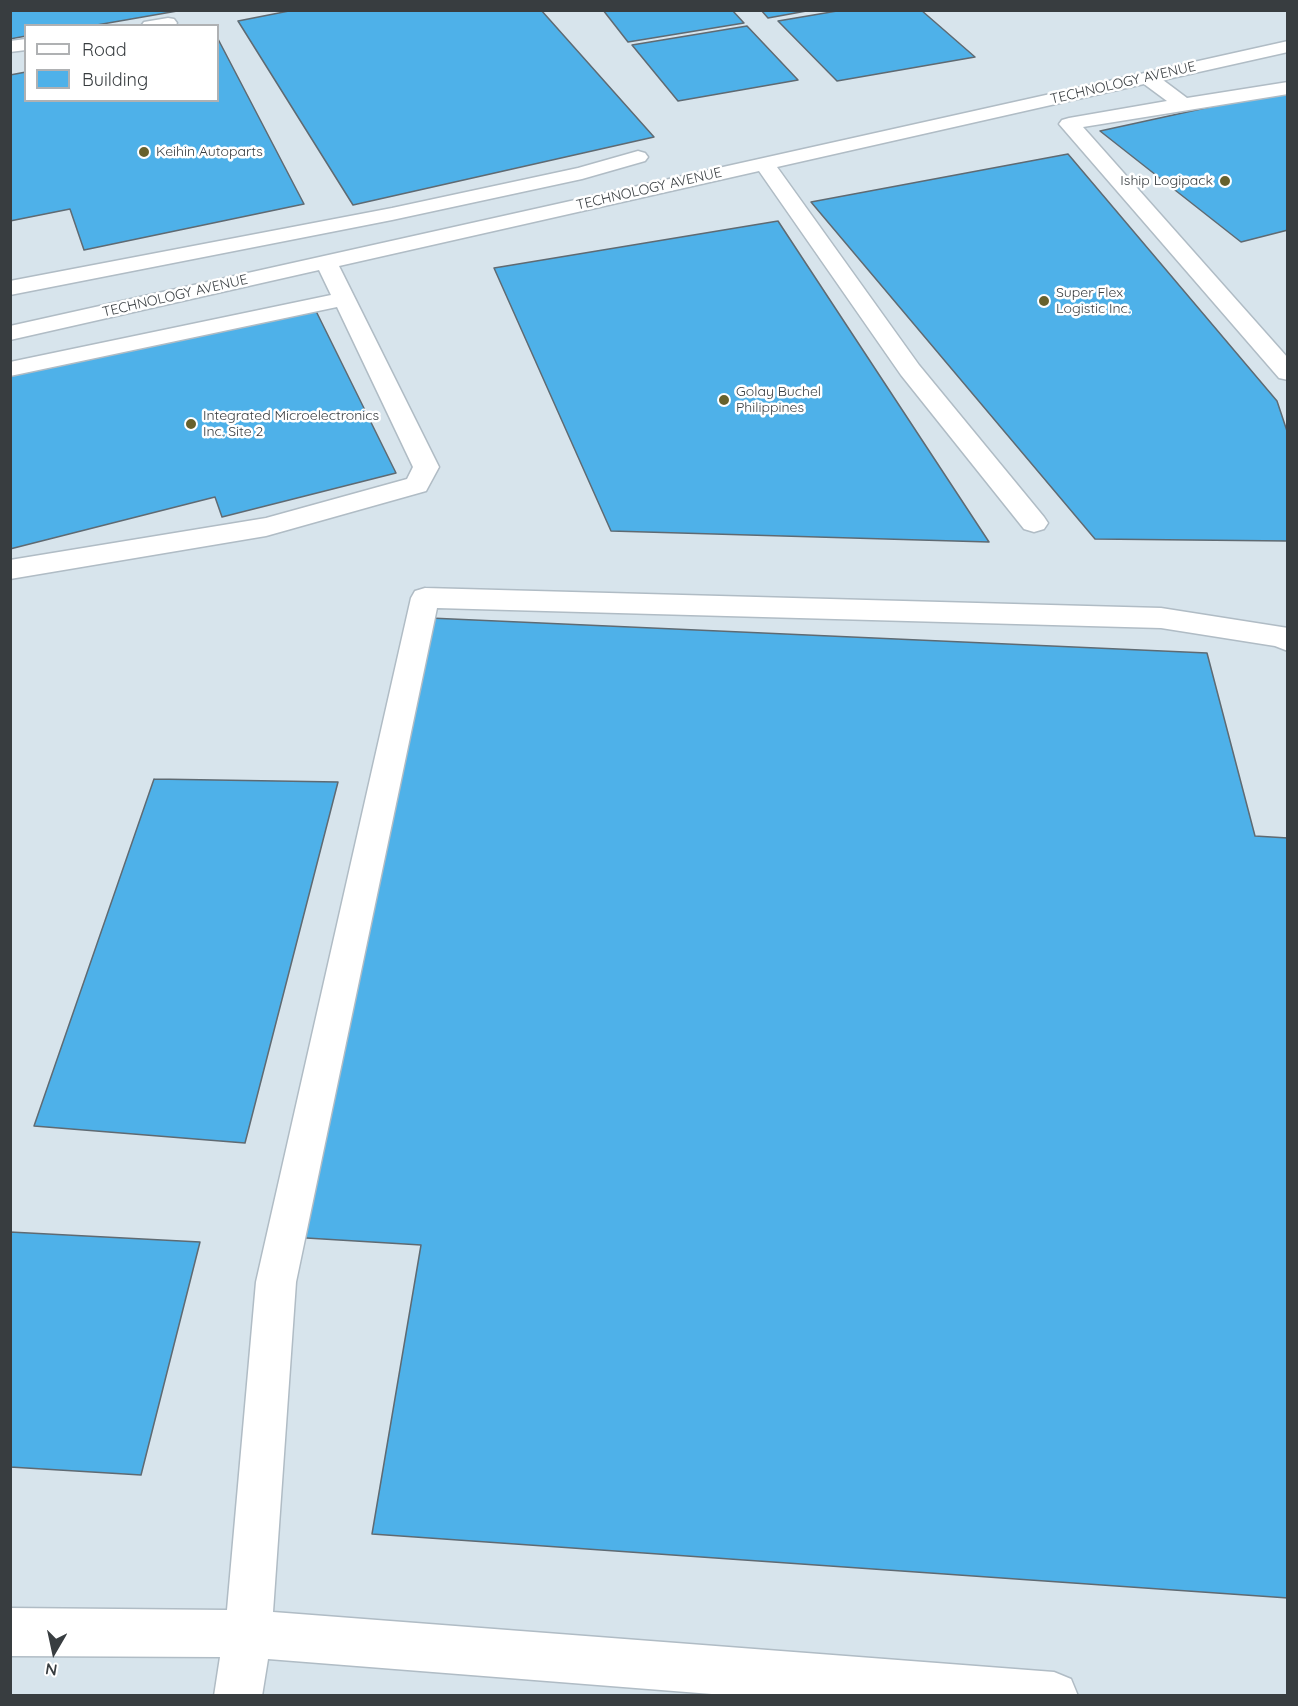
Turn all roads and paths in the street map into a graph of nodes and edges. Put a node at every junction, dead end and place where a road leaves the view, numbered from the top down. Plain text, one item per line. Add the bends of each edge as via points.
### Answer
1 (1287, 46) edge
2 (1242, 57) junction
3 (1148, 78) junction
4 (1287, 87) edge
5 (1184, 104) junction
6 (638, 157) dead end
7 (764, 163) junction
8 (326, 262) junction
9 (10, 288) edge
10 (344, 299) junction
11 (10, 333) edge
12 (10, 369) edge
13 (1287, 373) edge
14 (1034, 523) dead end
15 (10, 570) edge
16 (1287, 641) edge
17 (10, 1632) edge
18 (248, 1634) junction
19 (238, 1695) edge
20 (1054, 1695) edge

1 - 2 street, TECHNOLOGY AVENUE
2 - 3 street, TECHNOLOGY AVENUE
2 - 4 street
3 - 5 street
3 - 7 street, TECHNOLOGY AVENUE
4 - 5 street
5 - 13 street via 1068,124
6 - 9 street via 392,214
7 - 8 street, TECHNOLOGY AVENUE
7 - 14 street via 910,370
8 - 10 street
8 - 11 street, TECHNOLOGY AVENUE
10 - 12 street
10 - 15 street via 426,467 417,485 266,527
16 - 18 street via 1284,637 1161,618 425,598 276,1282
17 - 18 street
18 - 19 street
18 - 20 street

